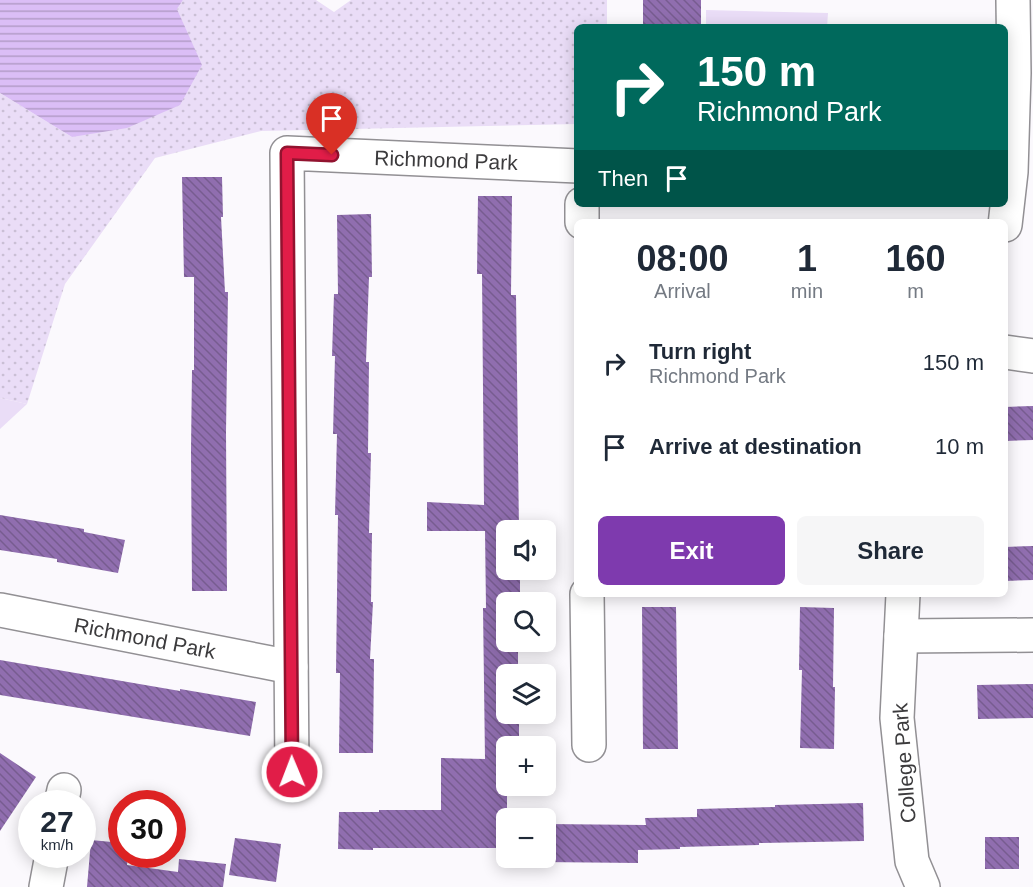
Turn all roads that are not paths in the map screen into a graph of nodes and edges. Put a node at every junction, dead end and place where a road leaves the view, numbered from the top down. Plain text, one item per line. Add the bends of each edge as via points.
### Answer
1 (1013, 0) edge
2 (1023, 72) edge
3 (574, 166) edge
4 (1008, 172) edge
5 (1008, 352) edge
6 (1033, 356) edge
7 (587, 597) edge
8 (903, 597) edge
9 (0, 610) edge
10 (1033, 635) edge
11 (901, 636) junction
12 (291, 667) junction
13 (589, 745) dead end
14 (292, 772) dead end
15 (50, 868) edge
16 (46, 887) edge
17 (923, 887) edge

1 - 2 street
2 - 4 street
3 - 12 street, Richmond Park via 287,153
5 - 6 street
7 - 13 street
8 - 11 street, College Park
9 - 12 street, Richmond Park
10 - 11 street
11 - 17 street, College Park via 897,718 912,861
12 - 14 street, Richmond Park
15 - 16 street

